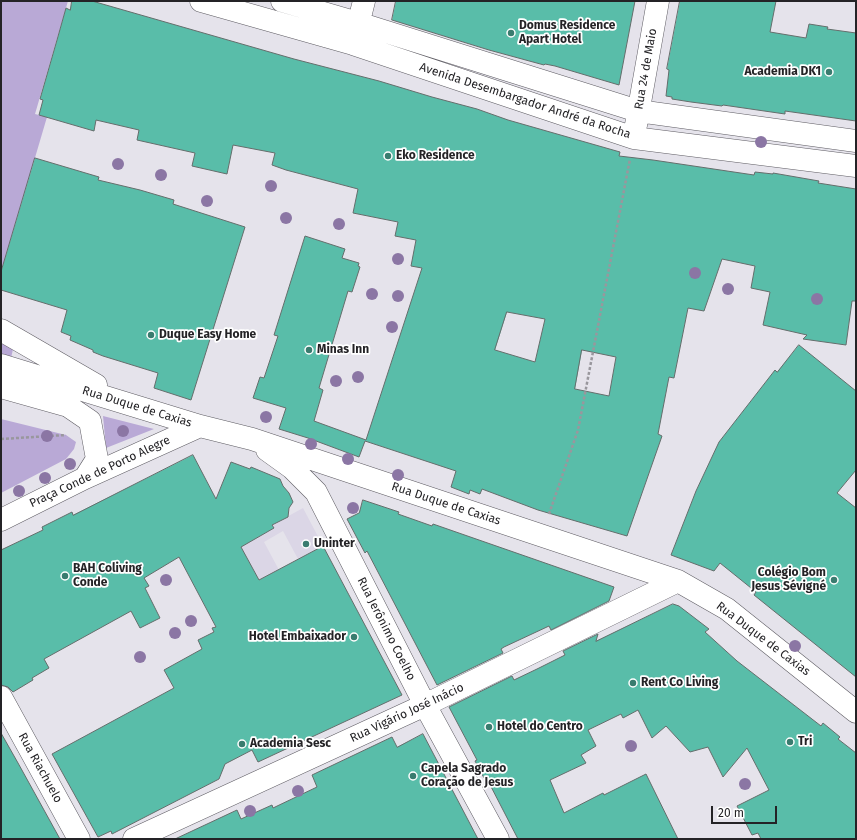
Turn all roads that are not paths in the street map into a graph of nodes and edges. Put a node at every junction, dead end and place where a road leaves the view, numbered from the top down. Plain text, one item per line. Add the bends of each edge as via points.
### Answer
1 (201, 1) edge
2 (282, 1) edge
3 (364, 1) edge
4 (658, 1) edge
5 (358, 23) junction
6 (353, 44) junction
7 (638, 111) junction
8 (634, 138) junction
9 (856, 141) edge
10 (856, 166) edge
11 (1, 330) edge
12 (1, 366) edge
13 (1, 387) edge
14 (128, 404) junction
15 (200, 426) junction
16 (252, 439) junction
17 (85, 478) junction
18 (1, 520) edge
19 (678, 581) junction
20 (1, 697) edge
21 (425, 705) junction
22 (856, 712) edge
23 (79, 839) edge
24 (134, 839) edge
25 (498, 839) edge

1 - 6 street, Avenida Desembargador André da Rocha
2 - 5 street, Avenida Desembargador André da Rocha
3 - 5 street
4 - 7 street, Rua 24 de Maio
5 - 6 street
5 - 7 street, Avenida Desembargador André da Rocha
6 - 8 street, Avenida Desembargador André da Rocha
7 - 8 street, Rua 24 de Maio
7 - 9 street, Avenida Desembargador André da Rocha
8 - 10 street, Avenida Desembargador André da Rocha
11 - 14 street
12 - 14 street, Rua Duque de Caxias
13 - 17 street, Rua Duque de Caxias via 68,406 90,421 97,459
14 - 15 street, Rua Duque de Caxias
15 - 16 street, Rua Duque de Caxias
15 - 17 street, Praça Conde de Porto Alegre
16 - 19 street, Rua Duque de Caxias
16 - 21 street, Rua Jerônimo Coelho via 292,468 316,492
17 - 18 street, Praça Conde de Porto Alegre
19 - 21 street, Rua Vigário José Inácio
19 - 22 street, Rua Duque de Caxias via 727,609
20 - 23 street, Rua Riachuelo
21 - 24 street, Rua Vigário José Inácio
21 - 25 street, Rua Jerônimo Coelho

